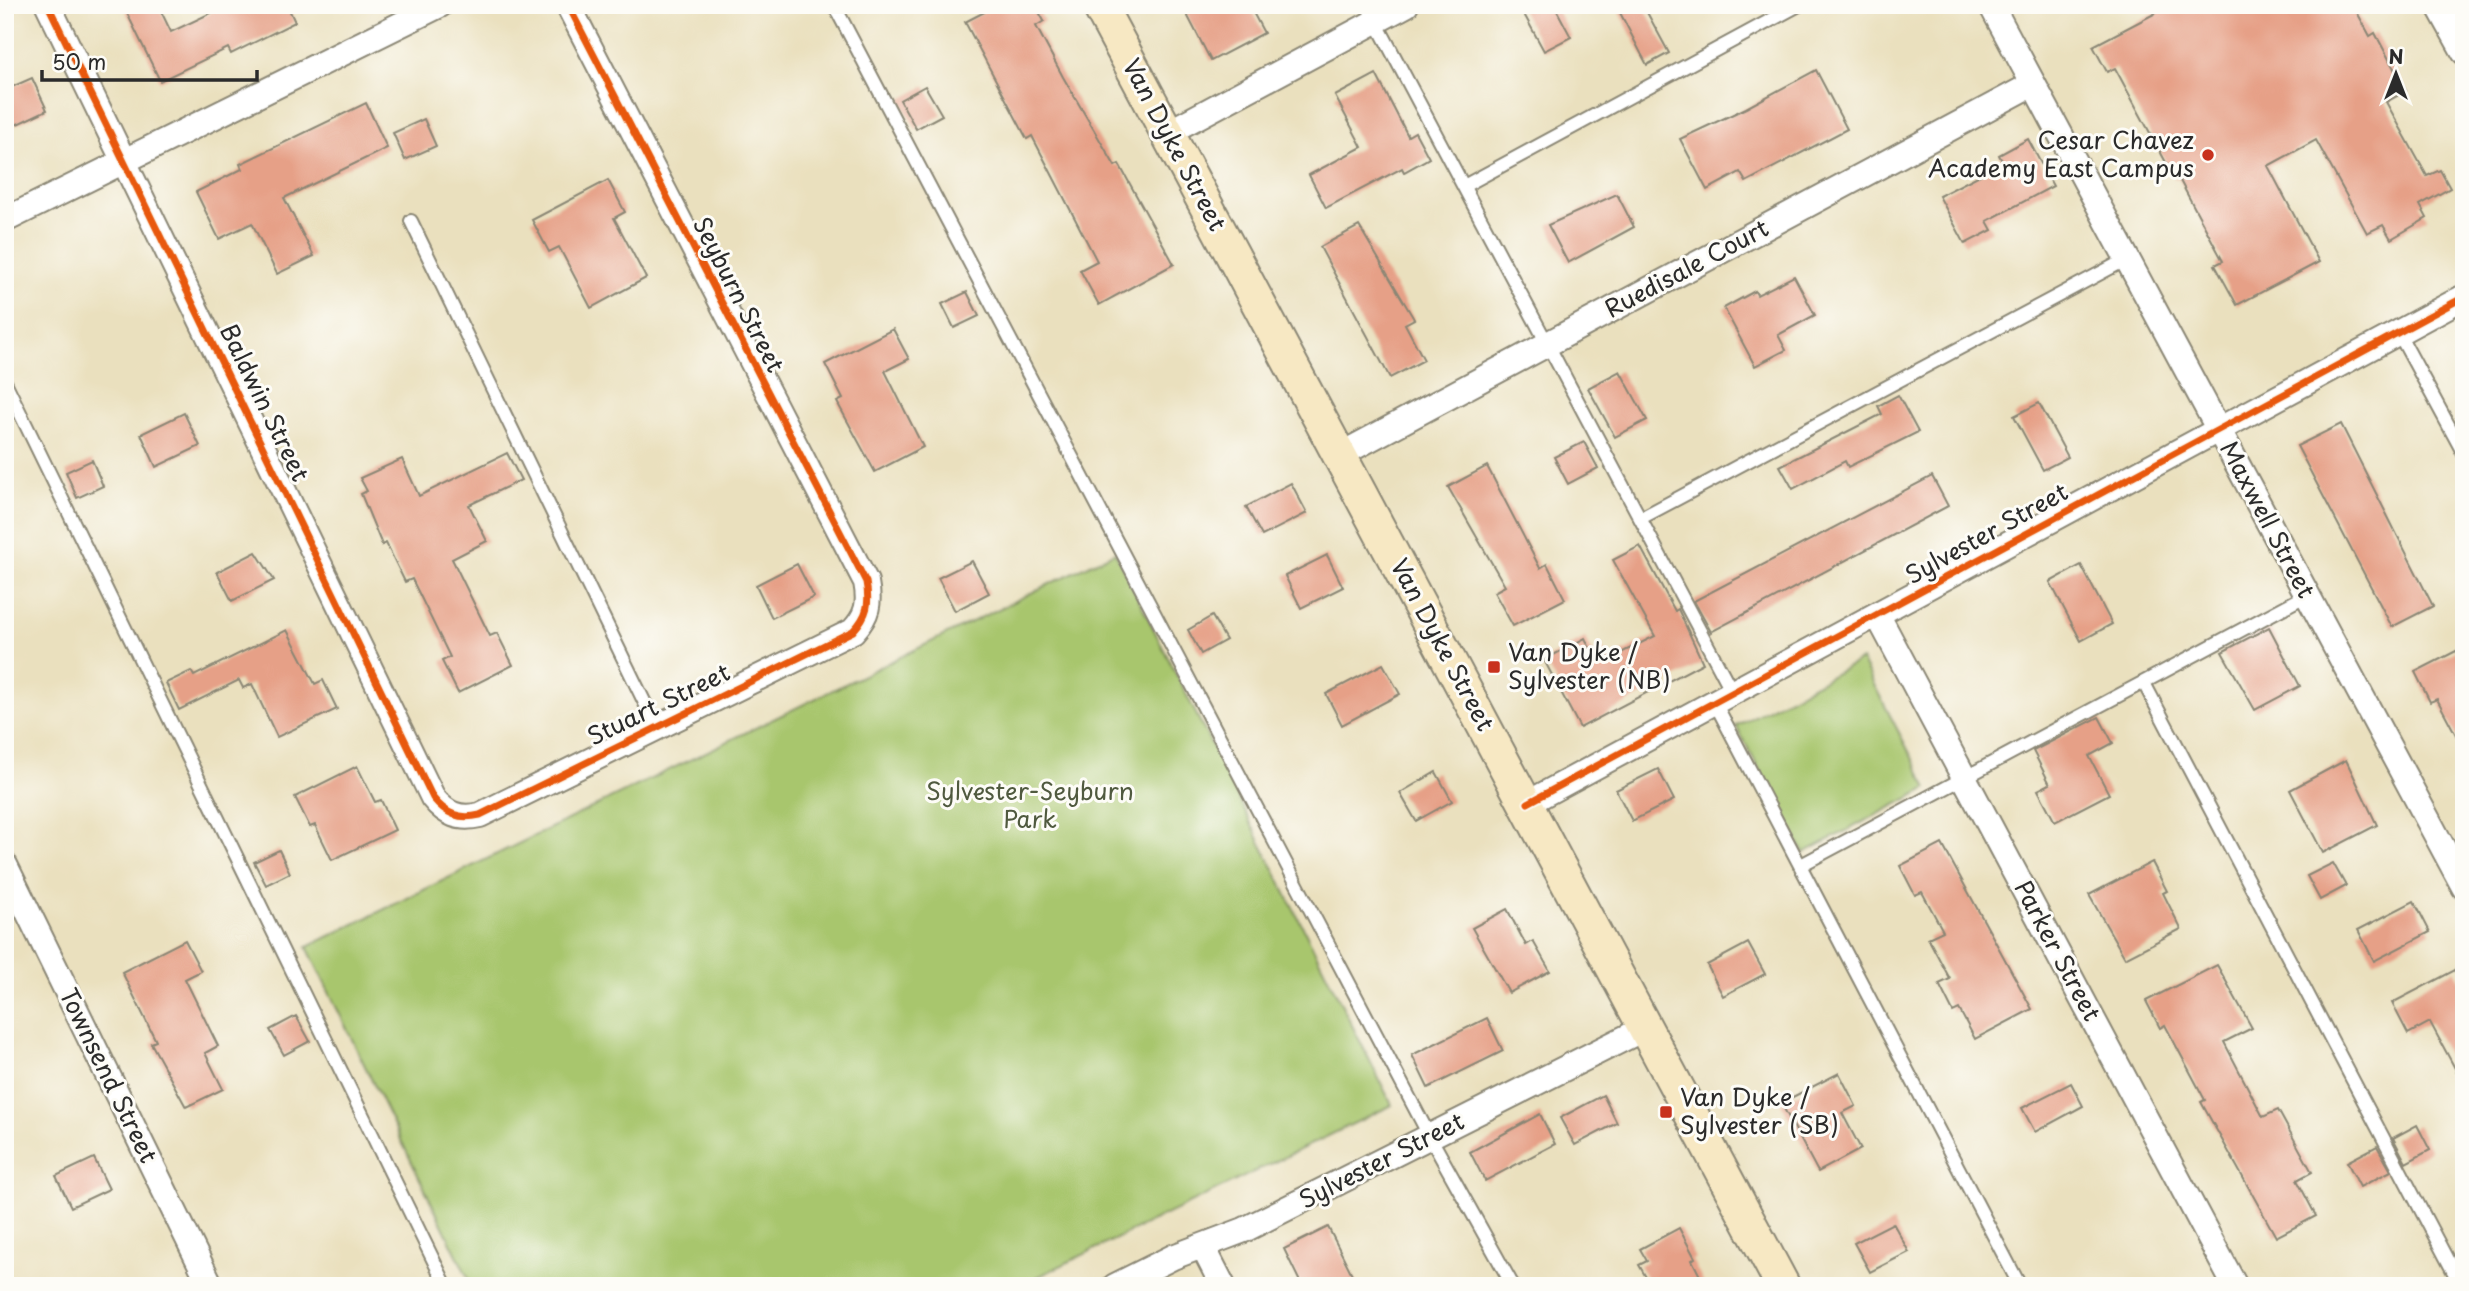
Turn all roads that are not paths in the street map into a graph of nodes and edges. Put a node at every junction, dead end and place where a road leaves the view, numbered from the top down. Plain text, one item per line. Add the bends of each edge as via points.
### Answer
1 (48, 5) edge
2 (440, 5) edge
3 (568, 5) edge
4 (834, 5) edge
5 (1099, 5) edge
6 (1406, 5) edge
7 (1799, 5) edge
8 (1991, 5) edge
9 (2438, 5) edge
10 (1371, 13) edge
11 (2464, 52) edge
12 (2033, 84) junction
13 (1167, 132) junction
14 (125, 161) junction
15 (1464, 186) junction
16 (5, 220) edge
17 (411, 221) dead end
18 (2127, 258) junction
19 (2464, 298) edge
20 (2398, 332) junction
21 (1549, 343) junction
22 (5, 382) edge
23 (2218, 429) junction
24 (2464, 454) edge
25 (1340, 455) junction
26 (1641, 518) junction
27 (2307, 595) junction
28 (870, 603) joint
29 (1878, 616) junction
30 (2144, 683) junction
31 (1724, 698) junction
32 (657, 728) junction
33 (1965, 779) junction
34 (1528, 803) junction
35 (450, 814) joint
36 (5, 865) edge
37 (1801, 865) junction
38 (2464, 887) edge
39 (1645, 1028) junction
40 (1430, 1137) junction
41 (1203, 1247) junction
42 (211, 1286) edge
43 (446, 1286) edge
44 (1115, 1286) edge
45 (1223, 1286) edge
46 (1513, 1286) edge
47 (1783, 1286) edge
48 (2020, 1286) edge
49 (2235, 1286) edge
50 (2461, 1286) edge

1 - 14 street, Baldwin Street
2 - 14 street
3 - 28 street, Seyburn Street via 866,582
4 - 40 lane
5 - 13 main road, Van Dyke Street
6 - 10 street
7 - 15 lane
8 - 12 street, Maxwell Street
9 - 11 street
10 - 13 street
10 - 15 lane
12 - 18 street, Maxwell Street
12 - 21 street, Ruedisale Court
13 - 25 main road, Van Dyke Street
14 - 16 street
14 - 35 street, Baldwin Street via 433,798
15 - 21 lane
17 - 32 lane
18 - 23 street, Maxwell Street
18 - 26 lane
19 - 20 street, Sylvester Street
20 - 23 street, Sylvester Street
20 - 24 lane
21 - 25 street, Ruedisale Court
21 - 26 lane
22 - 43 lane
23 - 27 street, Maxwell Street
23 - 29 street, Sylvester Street
25 - 34 main road, Van Dyke Street
26 - 31 lane
27 - 30 lane
27 - 38 street, Maxwell Street
28 - 32 street, Stuart Street via 864,620 853,631
29 - 31 street, Sylvester Street
29 - 33 street, Parker Street
30 - 33 lane
30 - 50 lane
31 - 34 street, Sylvester Street
31 - 37 lane
32 - 35 street, Stuart Street via 480,815
33 - 37 lane
33 - 49 street, Parker Street
34 - 39 main road, Van Dyke Street
36 - 42 street, Townsend Street
37 - 48 lane
39 - 40 street, Sylvester Street
39 - 47 main road, Van Dyke Street
40 - 41 street, Sylvester Street
40 - 46 lane
41 - 44 street, Sylvester Street
41 - 45 street

